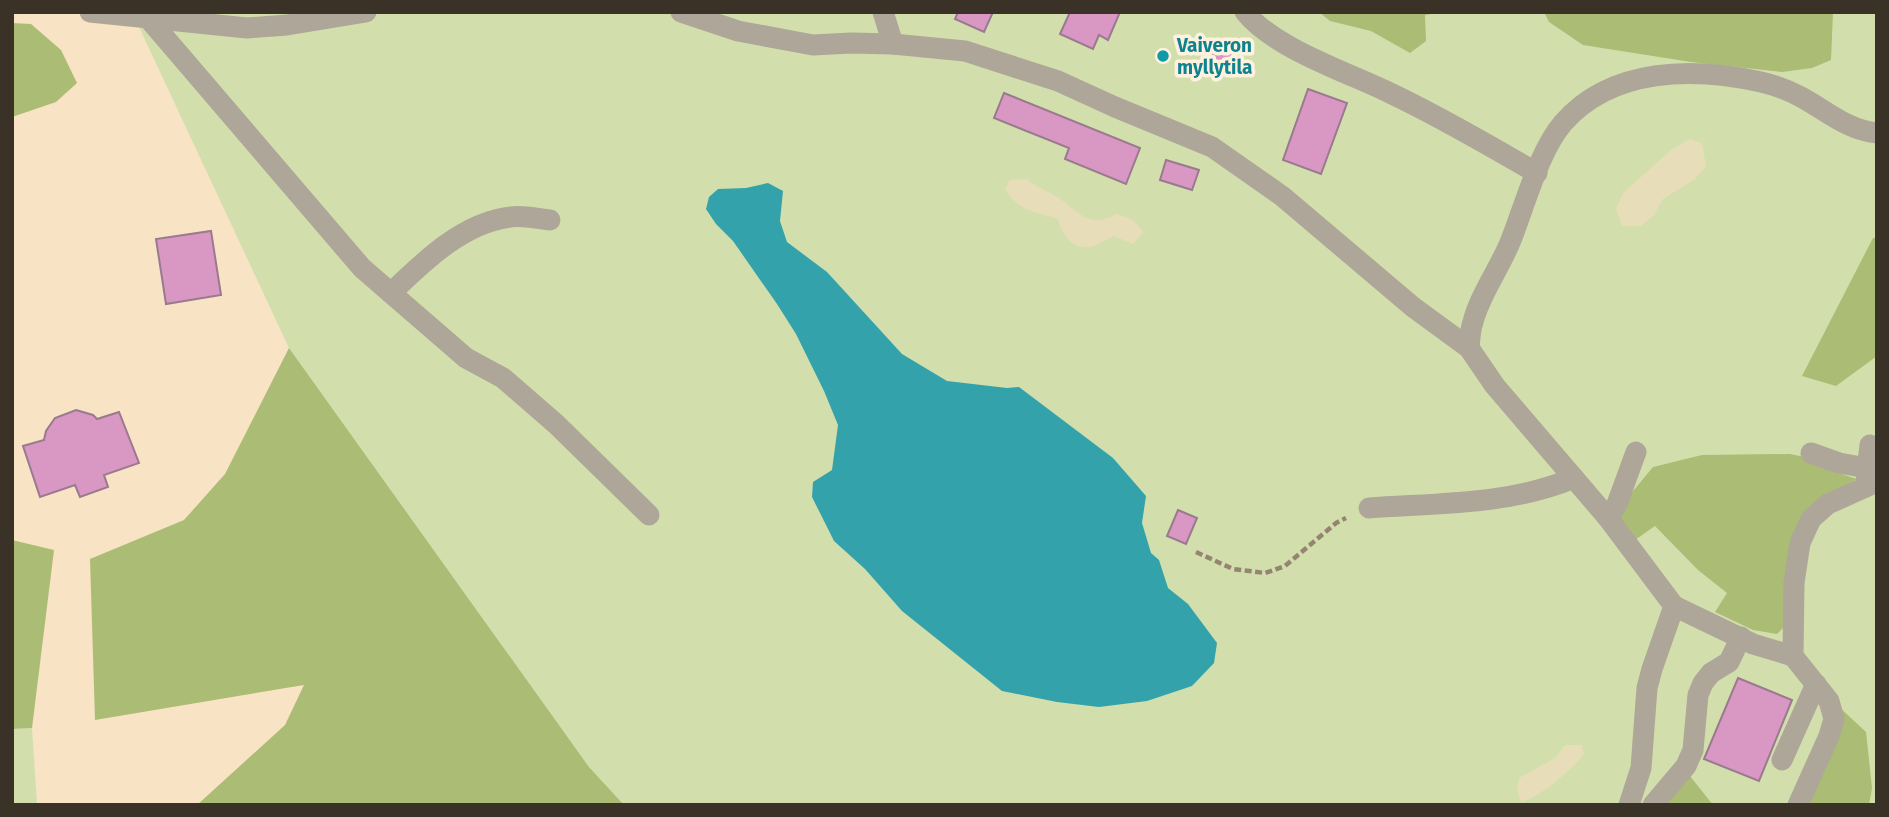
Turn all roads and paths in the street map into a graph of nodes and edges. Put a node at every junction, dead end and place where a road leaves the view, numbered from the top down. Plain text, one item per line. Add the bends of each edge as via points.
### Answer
1 (90, 12) edge
2 (366, 12) edge
3 (681, 12) edge
4 (883, 12) edge
5 (1245, 12) edge
6 (148, 18) junction
7 (893, 44) junction
8 (1877, 133) edge
9 (1537, 173) junction
10 (550, 220) dead end
11 (391, 293) junction
12 (1469, 348) junction
13 (1870, 445) dead end
14 (1636, 452) dead end
15 (1811, 453) dead end
16 (1574, 478) junction
17 (1870, 479) edge
18 (1369, 508) joint
19 (649, 515) dead end
20 (1608, 518) junction
21 (1196, 552) dead end
22 (1674, 606) junction
23 (1741, 637) junction
24 (1793, 656) junction
25 (1815, 684) junction
26 (1782, 760) dead end
27 (1629, 805) edge
28 (1653, 805) edge
29 (1798, 805) edge

1 - 6 lane
2 - 6 lane via 247,28
3 - 7 lane via 738,31 813,45
4 - 7 lane
5 - 9 lane via 1291,47 1452,124
6 - 11 lane via 362,268
7 - 12 lane via 965,51 1058,81 1212,147 1282,196 1413,307
8 - 9 lane via 1863,132 1800,96 1762,83 1701,74 1646,76 1588,101 1562,124
9 - 12 lane via 1473,320
10 - 11 lane via 513,216 486,222 443,247
11 - 19 lane via 466,358 503,379 535,406
12 - 16 lane via 1495,386
13 - 17 lane
14 - 20 lane
15 - 17 lane
16 - 18 lane via 1536,492 1496,499
16 - 20 lane
17 - 24 lane via 1811,519 1800,543 1794,583
18 - 21 path via 1336,523 1285,566 1265,573 1233,569
20 - 22 lane
22 - 23 lane
22 - 27 lane via 1651,669 1641,768
23 - 24 lane
23 - 28 lane via 1729,662 1703,682 1693,750 1686,766
24 - 25 lane
25 - 26 lane
25 - 29 lane via 1829,701 1834,719

